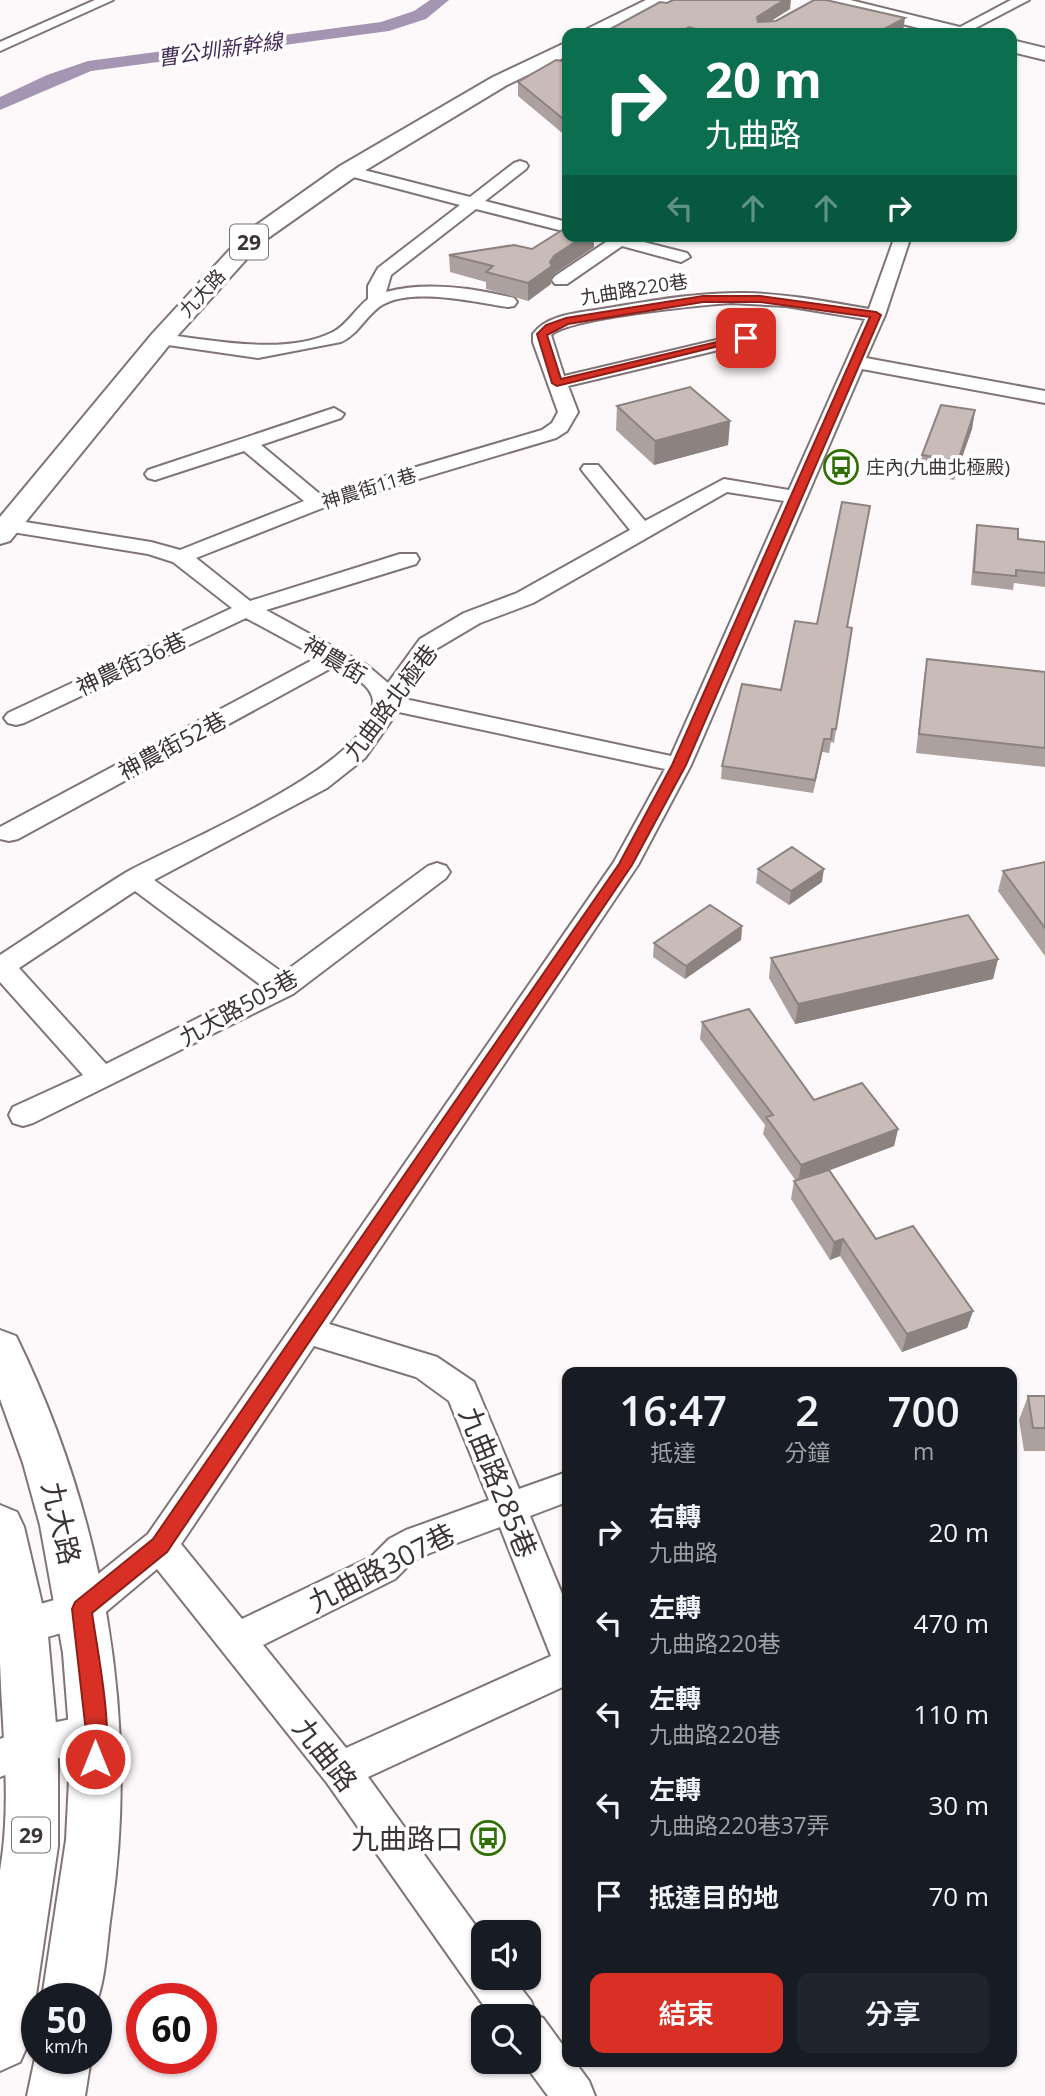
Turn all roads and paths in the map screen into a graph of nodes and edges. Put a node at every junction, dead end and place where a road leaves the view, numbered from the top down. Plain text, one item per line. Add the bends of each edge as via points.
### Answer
1 (106, 0) edge
2 (631, 0) edge
3 (661, 0) edge
4 (827, 0) edge
5 (1022, 0) edge
6 (577, 28) edge
7 (604, 28) edge
8 (938, 28) edge
9 (968, 28) edge
10 (562, 36) edge
11 (0, 47) edge
12 (1017, 47) edge
13 (1045, 54) edge
14 (555, 60) edge
15 (520, 166) dead end
16 (348, 171) junction
17 (472, 202) junction
18 (562, 226) edge
19 (611, 242) edge
20 (630, 242) edge
21 (901, 242) edge
22 (681, 257) dead end
23 (561, 280) dead end
24 (377, 300) junction
25 (508, 302) edge
26 (876, 315) junction
27 (746, 338) dead end
28 (161, 339) junction
29 (856, 362) junction
30 (557, 383) junction
31 (91, 389) dead end
32 (1045, 397) edge
33 (334, 414) dead end
34 (560, 427) joint
35 (247, 443) junction
36 (591, 469) dead end
37 (155, 474) dead end
38 (797, 496) junction
39 (318, 503) junction
40 (2, 528) edge
41 (642, 531) junction
42 (181, 557) junction
43 (408, 559) dead end
44 (247, 609) junction
45 (335, 657) junction
46 (385, 702) junction
47 (16, 718) dead end
48 (679, 765) junction
49 (9, 833) dead end
50 (437, 872) dead end
51 (135, 879) junction
52 (1, 967) edge
53 (283, 987) junction
54 (102, 1078) junction
55 (23, 1115) dead end
56 (307, 1330) junction
57 (0, 1349) edge
58 (562, 1489) edge
59 (509, 1508) junction
60 (0, 1527) edge
61 (160, 1545) junction
62 (82, 1609) junction
63 (22, 1625) junction
64 (562, 1638) edge
65 (236, 1640) junction
66 (562, 1669) edge
67 (96, 1732) junction
68 (16, 1752) edge
69 (340, 1770) junction
70 (471, 1953) edge
71 (72, 1983) edge
72 (0, 2042) edge
73 (541, 2051) edge
74 (59, 2074) edge
75 (56, 2096) edge
76 (574, 2096) edge

1 - 11 street
2 - 6 main road, 九大路 / 29
3 - 7 main road
4 - 8 main road
5 - 9 street
10 - 31 main road, 九大路 / 29 via 410,114 230,234
12 - 13 main road
14 - 16 main road, 九大路 / 29 via 500,81
15 - 17 street
16 - 17 street
16 - 28 main road, 九大路 / 29 via 253,238
17 - 18 street
17 - 24 street via 384,272
19 - 23 street
20 - 22 street
21 - 26 street
24 - 25 street via 450,292
24 - 28 street via 339,337 269,351
26 - 29 street
26 - 30 street, 九曲路220巷 via 733,298 566,321 542,334
27 - 30 street
28 - 40 main road, 九大路 / 29
29 - 32 street
29 - 38 street
30 - 34 street, 九曲路220巷 via 568,412
33 - 35 street
34 - 39 street, 神農街11巷
35 - 37 street
35 - 39 street
36 - 41 street
38 - 41 street, 九曲路北極巷 via 724,485
38 - 48 street
39 - 42 street, 神農街11巷
40 - 42 street, 神農街 via 151,548
41 - 46 street, 九曲路北極巷 via 526,598 472,618 428,645
42 - 44 street, 神農街
43 - 44 street, 神農街36巷
44 - 45 street, 神農街
44 - 47 street, 神農街36巷
45 - 46 street, 神農街 via 380,689
45 - 49 street, 神農街52巷
46 - 48 street, 神農街
46 - 51 street, 九曲路北極巷 via 381,718 357,753 317,783
48 - 56 street via 625,865
50 - 53 street, 九大路505巷
51 - 52 street, 九曲路北極巷
51 - 53 street
52 - 54 street
53 - 54 street, 九大路505巷
54 - 55 street, 九大路505巷
56 - 59 street, 九曲路285巷 via 426,1367 462,1392
56 - 61 street
57 - 62 main road, 九大路 via 48,1467
58 - 59 street, 九曲路307巷
59 - 64 street, 九曲路285巷
59 - 65 street, 九曲路307巷 via 418,1541 383,1568
60 - 63 main road, 29
61 - 62 street
61 - 65 street, 九曲路
62 - 63 street
62 - 67 main road, 九大路
63 - 68 main road, 29
65 - 69 street, 九曲路
66 - 69 street
67 - 68 street
67 - 71 main road, 九大路 via 93,1840
68 - 72 main road, 29 via 31,1846
69 - 70 street, 九曲路
73 - 76 street
74 - 75 main road

